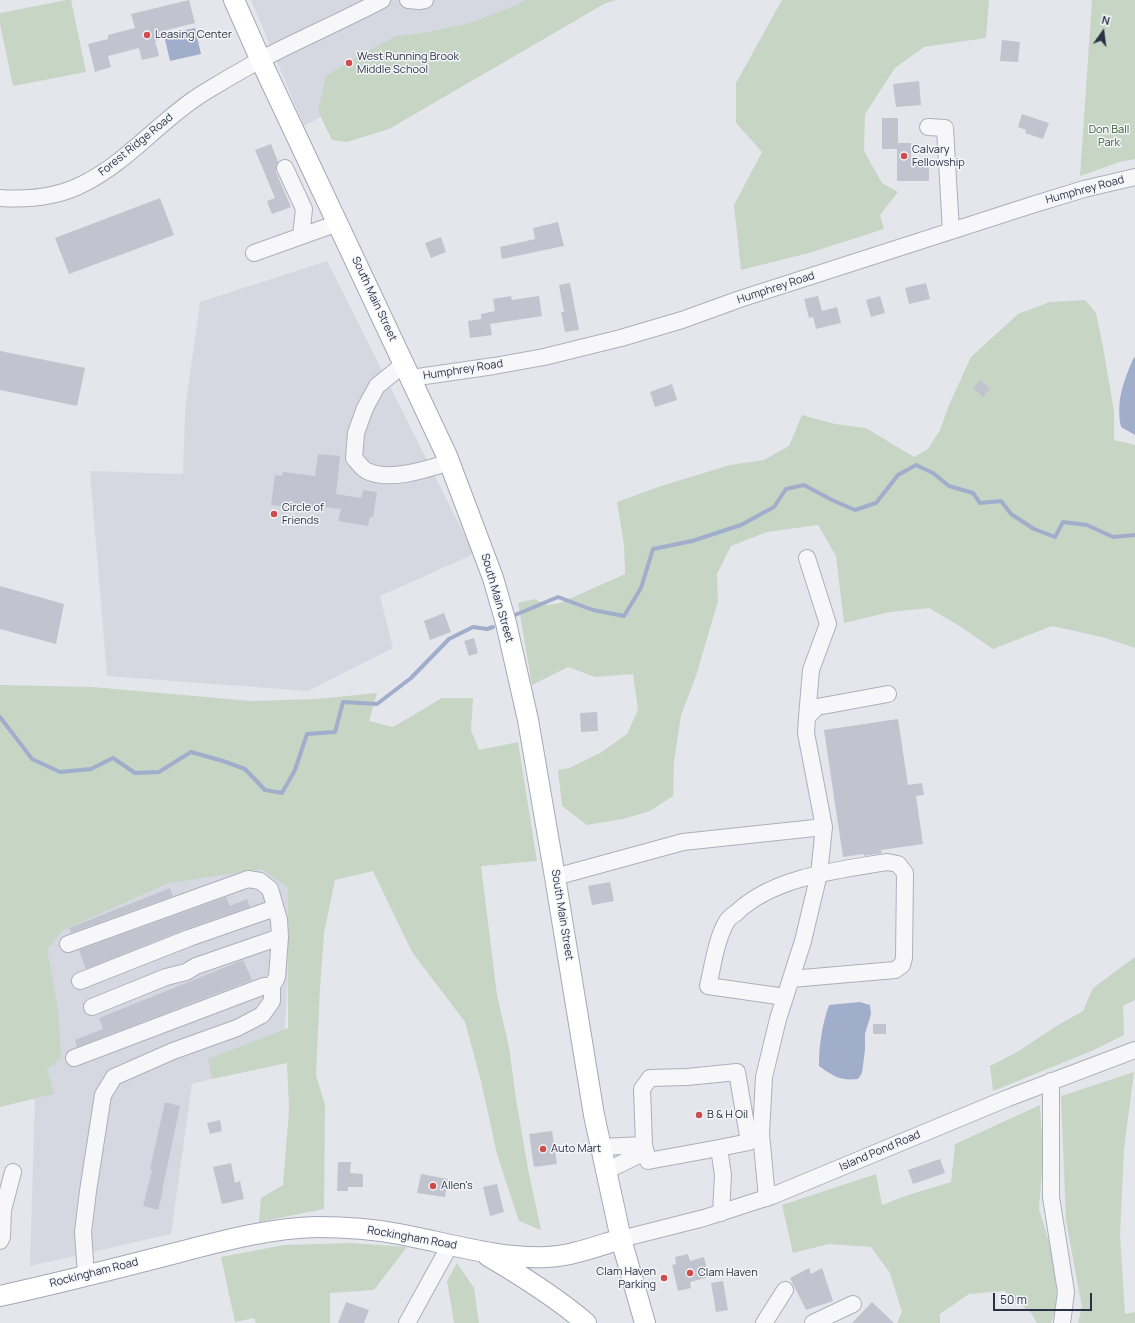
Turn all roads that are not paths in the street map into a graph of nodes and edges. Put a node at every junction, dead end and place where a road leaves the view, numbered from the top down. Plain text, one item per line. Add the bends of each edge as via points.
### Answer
1 (234, 0) edge
2 (382, 0) edge
3 (408, 0) edge
4 (425, 0) edge
5 (261, 60) junction
6 (928, 127) dead end
7 (285, 168) dead end
8 (1135, 177) edge
9 (0, 198) edge
10 (338, 223) junction
11 (951, 231) junction
12 (301, 236) junction
13 (254, 253) dead end
14 (408, 371) junction
15 (450, 462) junction
16 (807, 558) dead end
17 (888, 694) dead end
18 (808, 717) junction
19 (824, 828) junction
20 (819, 874) junction
21 (555, 877) junction
22 (275, 908) junction
23 (280, 937) junction
24 (68, 944) dead end
25 (791, 979) junction
26 (80, 981) dead end
27 (272, 986) junction
28 (785, 997) junction
29 (92, 1006) dead end
30 (1135, 1050) edge
31 (74, 1058) dead end
32 (1051, 1081) junction
33 (601, 1147) junction
34 (644, 1148) junction
35 (719, 1148) junction
36 (606, 1171) junction
37 (13, 1172) dead end
38 (767, 1198) junction
39 (721, 1213) junction
40 (621, 1239) junction
41 (0, 1241) edge
42 (450, 1245) junction
43 (481, 1251) junction
44 (86, 1275) junction
45 (784, 1290) dead end
46 (0, 1296) edge
47 (853, 1304) dead end
48 (407, 1323) edge
49 (586, 1323) edge
50 (645, 1323) edge
51 (764, 1323) edge
52 (813, 1323) edge
53 (1062, 1323) edge

1 - 5 main road, South Main Street
2 - 5 street, Forest Ridge Road
3 - 4 street
5 - 9 street, Forest Ridge Road via 180,109 126,155 85,184 40,197
5 - 10 main road, South Main Street
6 - 11 street via 946,128
7 - 12 street via 304,209
8 - 11 street, Humphrey Road via 1084,189
10 - 12 street
10 - 14 main road, South Main Street
11 - 14 street, Humphrey Road via 621,338 494,366
12 - 13 street
14 - 15 main road, South Main Street
14 - 15 street via 377,386 365,408 356,434 354,458 366,471 380,475 415,472
15 - 21 main road, South Main Street via 486,556 506,623 528,720
16 - 18 street via 828,624 812,670
17 - 18 street via 817,707
18 - 19 street via 806,733
19 - 20 street
19 - 21 street via 683,842
20 - 25 street
20 - 25 street via 887,862 898,864 905,873 904,958 902,965 895,970
20 - 28 street via 782,885 746,903 727,921 718,942 708,986
21 - 33 main road, South Main Street
22 - 23 street
22 - 24 street via 270,889 260,881 248,879
22 - 26 street via 188,938
23 - 27 street via 278,977
23 - 29 street
25 - 28 street
27 - 31 street via 264,986
27 - 44 street via 272,1001 262,1015 237,1028 173,1051 114,1077 103,1095 88,1191 83,1232
28 - 38 street via 764,1077 760,1134
30 - 32 street, Island Pond Road
32 - 38 street, Island Pond Road
32 - 53 street via 1051,1197 1066,1292
33 - 34 street
33 - 36 main road, South Main Street
34 - 35 street via 648,1161
34 - 35 street via 642,1089 650,1078 737,1072 749,1142
34 - 36 street
35 - 39 street via 723,1175
36 - 40 main road, South Main Street
37 - 41 street via 3,1210
38 - 39 street, Island Pond Road
39 - 40 street, Island Pond Road
40 - 43 main road, Rockingham Road via 548,1257 506,1256
40 - 50 main road
42 - 43 main road, Rockingham Road
42 - 44 main road, Rockingham Road via 398,1233 360,1228 317,1227 243,1237
42 - 48 street
43 - 49 main road via 530,1282
44 - 46 main road, Rockingham Road
45 - 51 street
47 - 52 street

